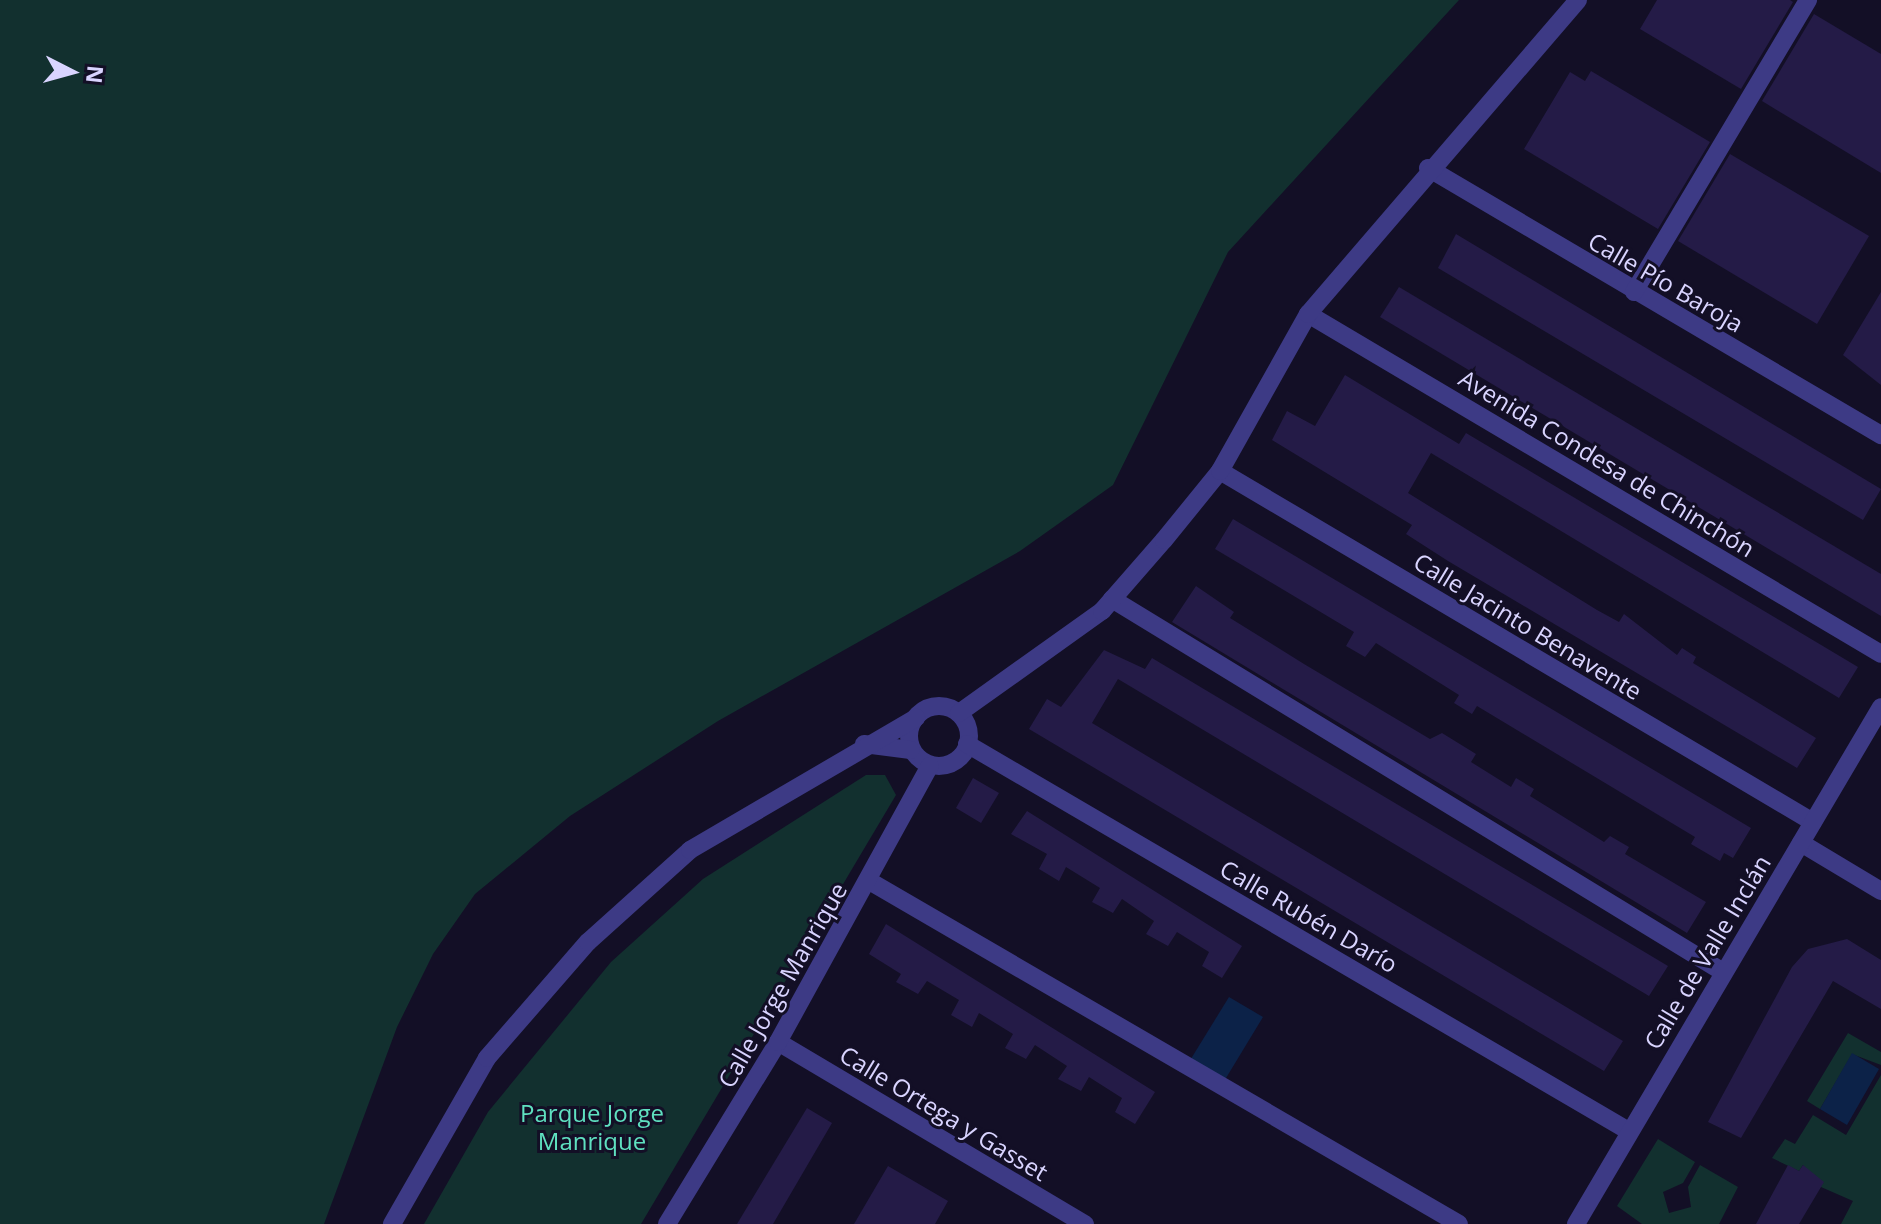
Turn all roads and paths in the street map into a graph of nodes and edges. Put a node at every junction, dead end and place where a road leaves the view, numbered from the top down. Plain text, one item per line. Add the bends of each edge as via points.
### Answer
1 (1578, 0) edge
2 (1808, 0) edge
3 (1428, 168) junction
4 (1634, 292) junction
5 (1308, 314) junction
6 (1881, 435) edge
7 (1220, 471) junction
8 (1112, 599) junction
9 (1881, 654) edge
10 (1881, 707) edge
11 (959, 713) junction
12 (916, 718) junction
13 (864, 744) junction
14 (967, 744) junction
15 (911, 750) junction
16 (930, 766) junction
17 (1813, 822) junction
18 (1801, 843) junction
19 (871, 882) junction
20 (1881, 891) edge
21 (1723, 972) junction
22 (778, 1042) junction
23 (1627, 1130) junction
24 (392, 1224) edge
25 (667, 1224) edge
26 (1085, 1224) edge
27 (1459, 1224) edge
28 (1576, 1224) edge

1 - 3 street
2 - 4 street
3 - 4 street, Calle Pío Baroja
3 - 5 street
4 - 6 street, Calle Pío Baroja
5 - 7 street
5 - 9 street, Avenida Condesa de Chinchón
7 - 8 street
7 - 17 street, Calle Jacinto Benavente
8 - 11 street
8 - 21 street
10 - 17 street, Calle de Valle Inclán
11 - 12 street via 931,705
11 - 14 street
12 - 13 street
12 - 15 street
13 - 15 street
13 - 24 street via 690,850 588,942 487,1058
14 - 16 street via 956,761
14 - 23 street, Calle Rubén Darío
15 - 16 street
16 - 19 street, Calle Jorge Manrique
17 - 18 street, Calle de Valle Inclán
18 - 20 street
18 - 21 street, Calle de Valle Inclán
19 - 22 street, Calle Jorge Manrique
19 - 27 street
21 - 23 street, Calle de Valle Inclán
22 - 25 street, Calle Jorge Manrique
22 - 26 street, Calle Ortega y Gasset
23 - 28 street, Calle de Valle Inclán

